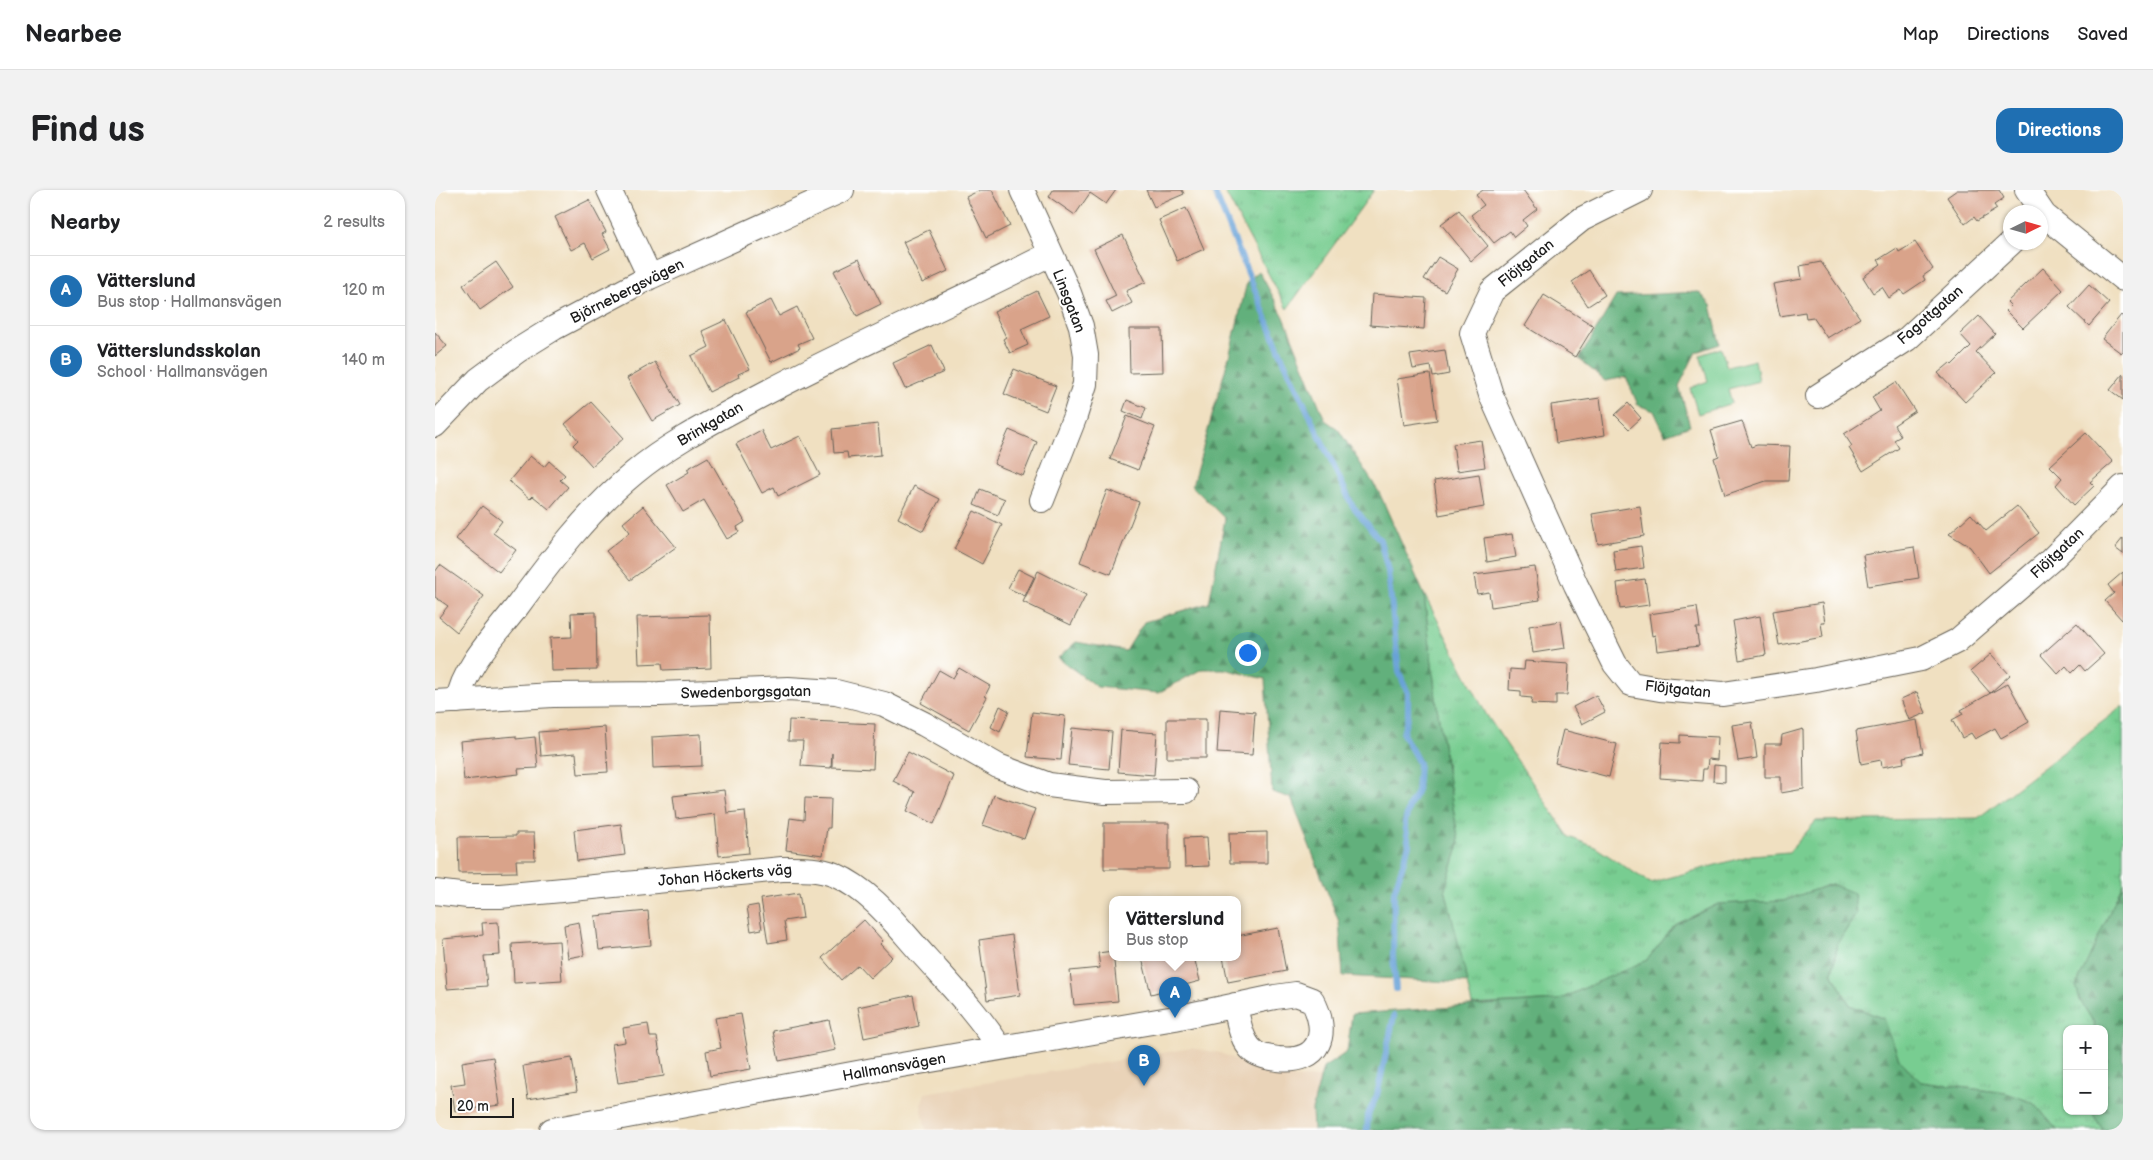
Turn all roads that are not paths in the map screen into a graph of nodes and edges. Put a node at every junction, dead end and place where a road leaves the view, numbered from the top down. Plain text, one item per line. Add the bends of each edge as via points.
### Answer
1 (609, 190) edge
2 (842, 190) edge
3 (1022, 190) edge
4 (1639, 190) edge
5 (2027, 190) edge
6 (2036, 205) edge
7 (2048, 221) edge
8 (2003, 250) edge
9 (1051, 254) junction
10 (650, 277) junction
11 (2123, 279) edge
12 (1818, 396) dead end
13 (435, 425) edge
14 (2123, 487) edge
15 (1042, 500) dead end
16 (447, 702) edge
17 (1186, 790) dead end
18 (435, 892) edge
19 (1235, 1005) dead end
20 (1000, 1048) junction
21 (552, 1130) edge

1 - 10 street
2 - 10 street, Björnebergsvägen
3 - 9 street, Linsgatan
4 - 14 street, Flöjtgatan via 1563,232 1492,291 1472,334 1491,395 1576,585 1615,664 1631,684 1723,694 1921,659 1957,641 2051,560
5 - 6 street
7 - 11 street
8 - 12 street, Fagottgatan via 1907,339
9 - 15 street, Linsgatan via 1081,326 1086,355 1085,384
9 - 16 street, Brinkgatan via 799,375 688,435 635,472 589,514 555,555 471,668 460,691
10 - 13 street, Björnebergsvägen via 517,351 478,380
16 - 17 street, Swedenborgsgatan via 553,695 788,689 836,692 884,704 998,766 1049,785 1105,792
18 - 20 street, Johan Höckerts väg via 501,896 782,869 809,869 834,874 860,888 880,907 985,1024
19 - 20 street, Hallmansvägen
20 - 21 street, Hallmansvägen

